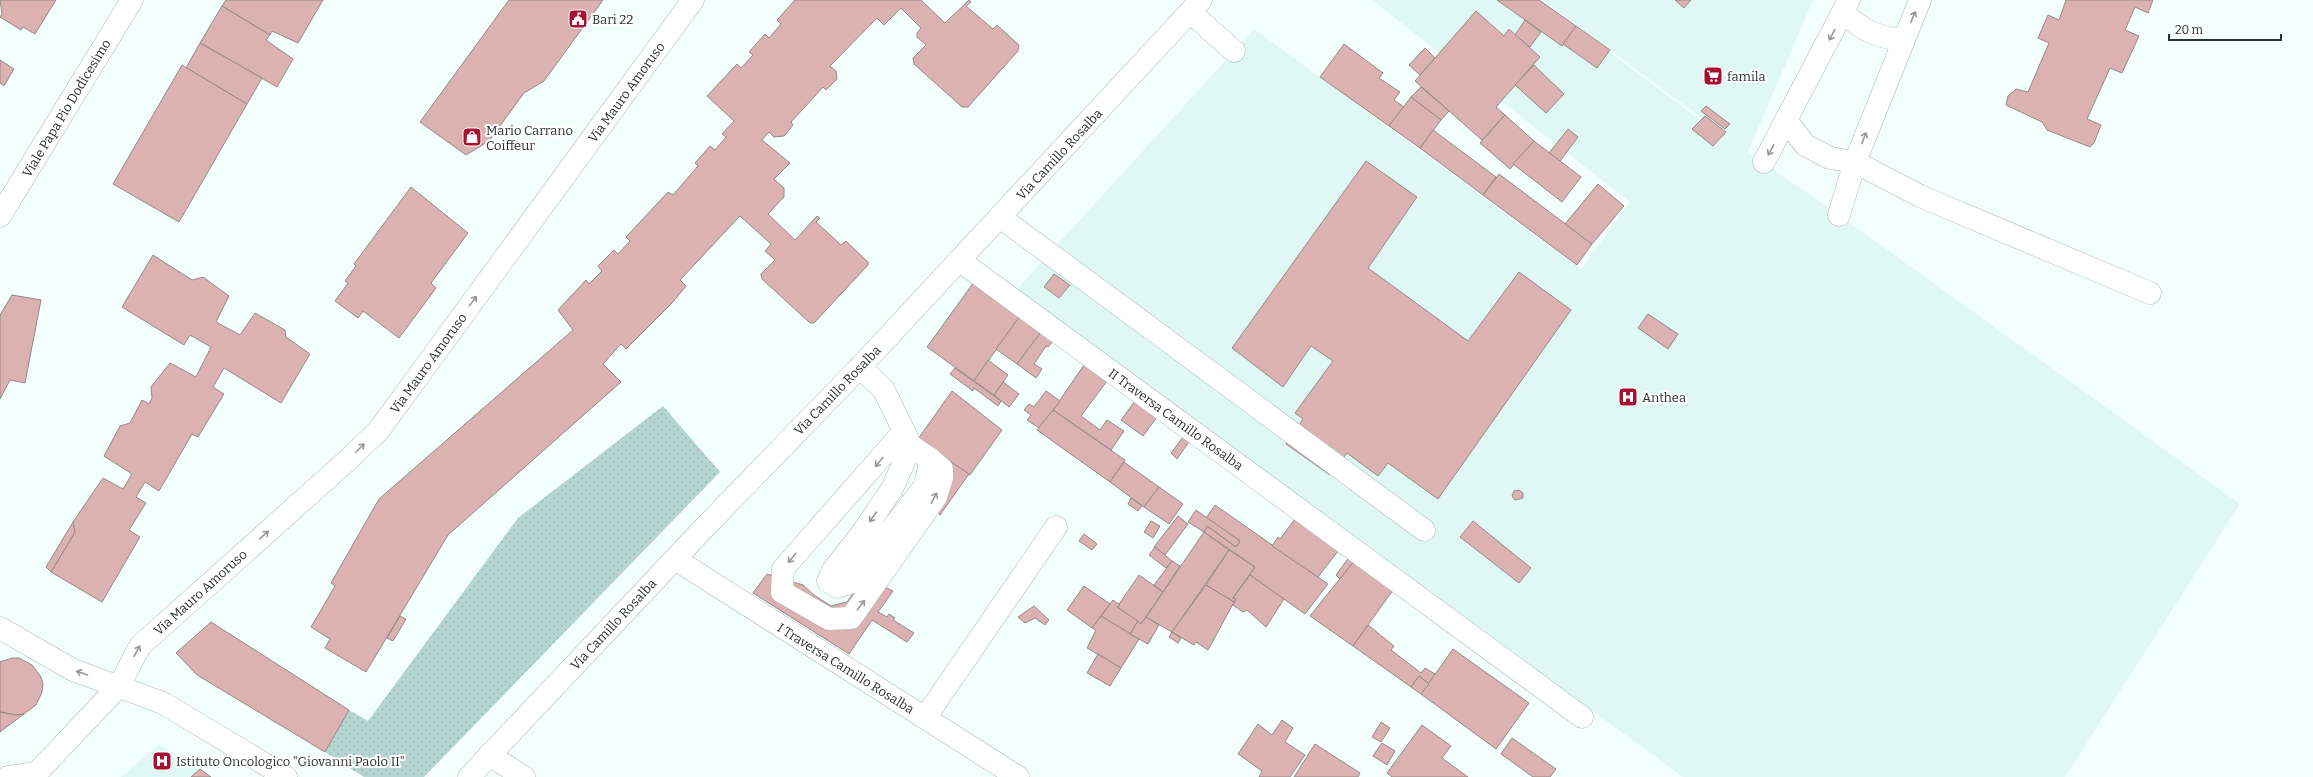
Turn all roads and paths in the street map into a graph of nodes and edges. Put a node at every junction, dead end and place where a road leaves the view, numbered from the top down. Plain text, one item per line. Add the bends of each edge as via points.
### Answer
1 (132, 0) edge
2 (693, 0) edge
3 (1920, 0) edge
4 (1196, 6) edge
5 (1846, 6) edge
6 (1903, 40) junction
7 (1234, 51) dead end
8 (1787, 121) junction
9 (1764, 162) dead end
10 (1855, 162) junction
11 (1839, 215) dead end
12 (0, 216) edge
13 (1000, 217) junction
14 (959, 260) junction
15 (2150, 293) dead end
16 (860, 367) junction
17 (907, 439) junction
18 (929, 458) junction
19 (1056, 527) dead end
20 (1424, 530) dead end
21 (675, 559) junction
22 (0, 628) edge
23 (119, 686) junction
24 (1582, 717) dead end
25 (925, 718) junction
26 (489, 755) junction
27 (35, 775) edge
28 (8, 777) edge
29 (286, 777) edge
30 (469, 777) edge
31 (524, 777) edge
32 (1018, 777) edge

1 - 12 street, Viale Papa Pio Dodicesimo
23 -> 2 street, Via Mauro Amoruso via 140,646 379,430
6 -> 3 street
4 - 7 street
4 - 13 street, Via Camillo Rosalba
5 - 6 street via 1860,28 1884,38
5 -> 8 street
10 -> 6 street
8 -> 9 street
8 - 10 street via 1806,145 1830,158
10 - 11 street
10 - 15 street via 1920,196
13 - 14 street, Via Camillo Rosalba
13 - 20 street
14 - 16 street, Via Camillo Rosalba
14 - 24 street, II Traversa Camillo Rosalba
16 - 17 street via 884,390
16 - 21 street, Via Camillo Rosalba
17 - 18 street
17 -> 18 street via 892,489 833,570 828,581 837,586 850,583 866,564 924,487
17 -> 18 street via 783,569 782,592 829,619 851,618 936,497 942,469
19 - 25 street
21 - 25 street, I Traversa Camillo Rosalba
21 - 26 street, Via Camillo Rosalba
23 -> 22 street via 73,670
23 - 27 street, Via Mauro Amoruso
23 - 29 street via 163,703
25 - 32 street, I Traversa Camillo Rosalba
26 - 30 street, Via Camillo Rosalba
26 - 31 street
27 - 28 street

